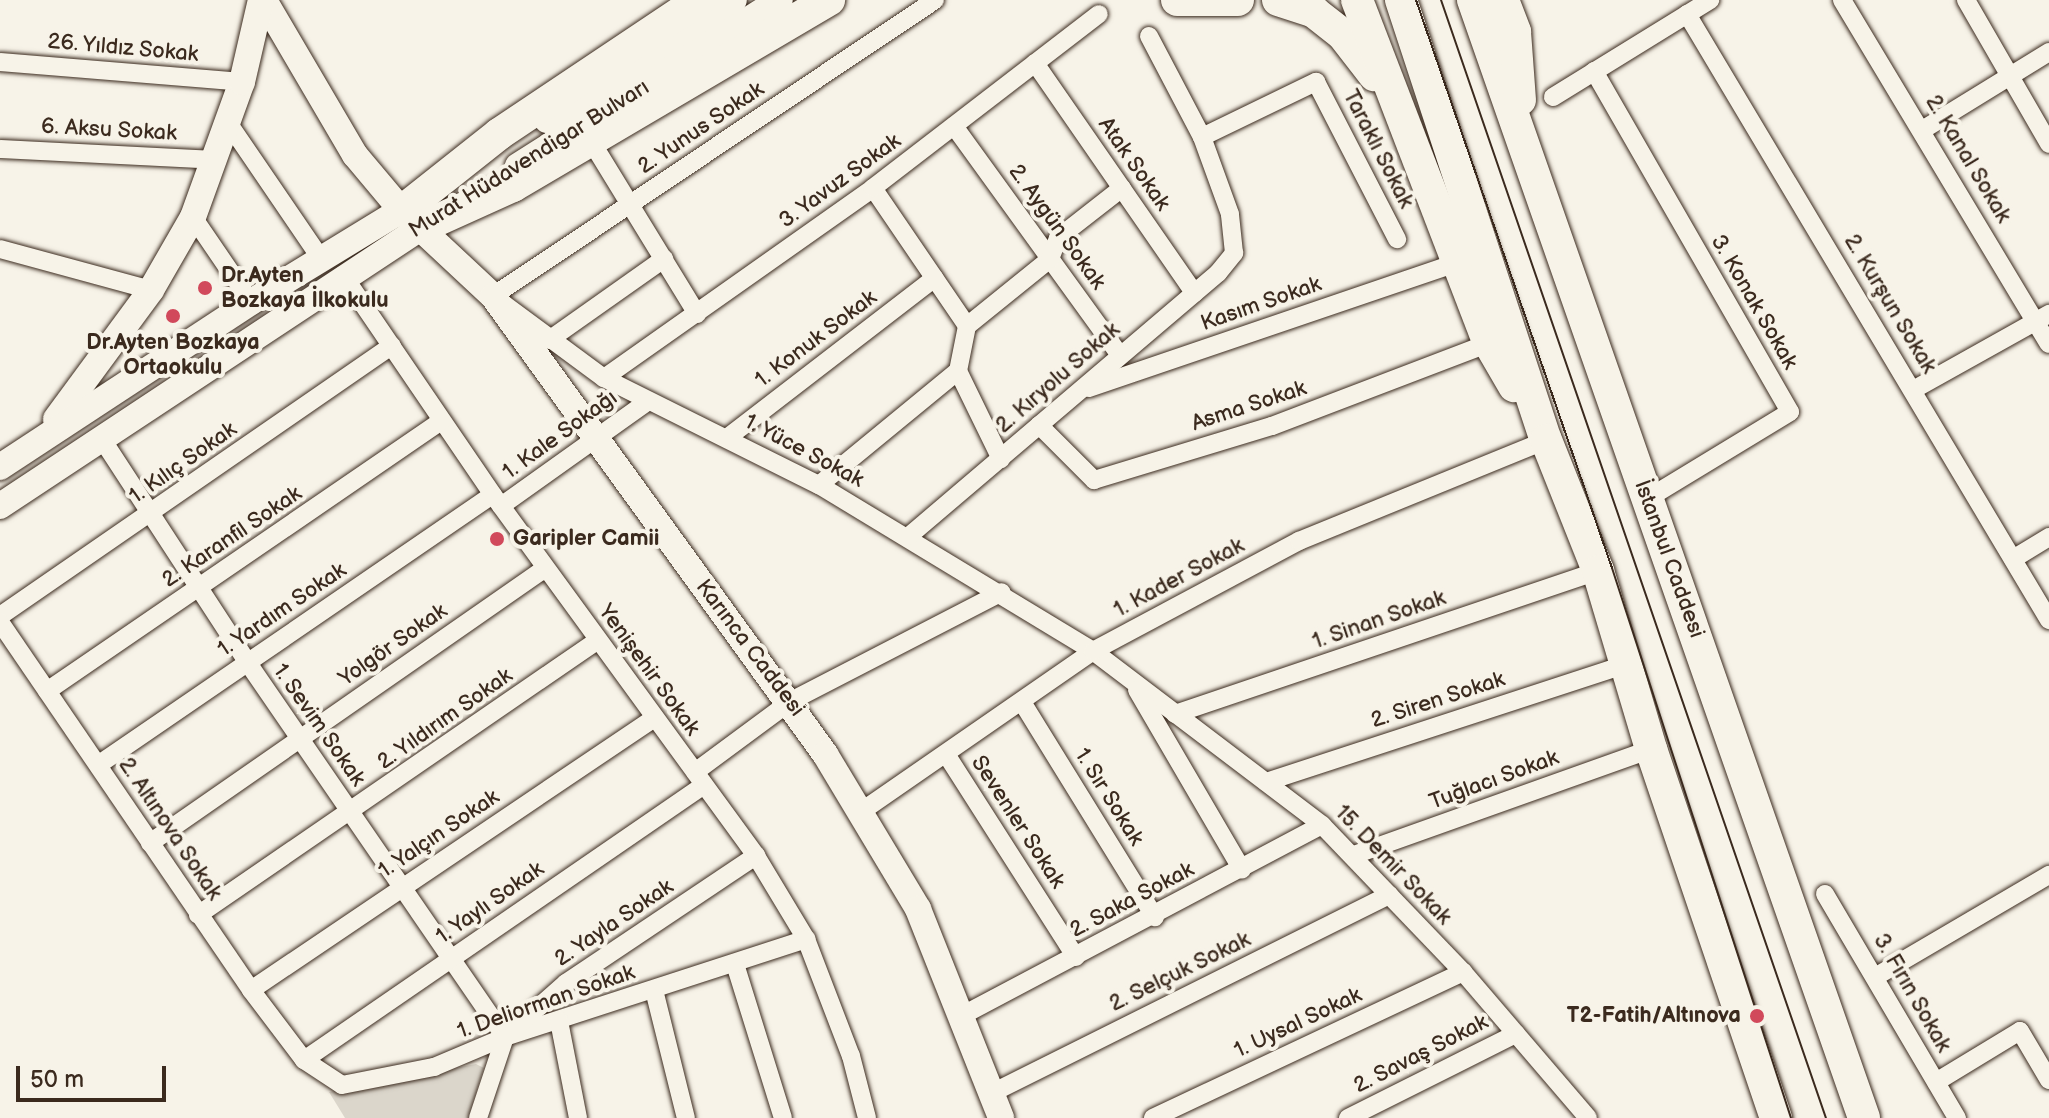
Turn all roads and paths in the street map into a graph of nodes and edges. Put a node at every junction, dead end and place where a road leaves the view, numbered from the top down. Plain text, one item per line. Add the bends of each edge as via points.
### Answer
1 (262, 0) edge
2 (699, 0) edge
3 (734, 0) edge
4 (780, 0) edge
5 (829, 0) edge
6 (935, 0) edge
7 (1177, 0) edge
8 (1238, 0) edge
9 (1278, 0) edge
10 (1357, 0) edge
11 (1401, 0) edge
12 (1473, 0) edge
13 (1503, 0) edge
14 (1511, 0) edge
15 (1710, 0) edge
16 (1842, 0) edge
17 (1966, 0) edge
18 (1099, 14) dead end
19 (1687, 14) junction
20 (1515, 32) junction
21 (1149, 36) dead end
22 (2049, 52) edge
23 (0, 62) edge
24 (1035, 63) junction
25 (1594, 71) junction
26 (2010, 77) junction
27 (242, 82) junction
28 (1553, 97) dead end
29 (1396, 107) junction
30 (229, 124) junction
31 (954, 126) junction
32 (1924, 129) junction
33 (1202, 137) junction
34 (591, 141) junction
35 (2049, 144) edge
36 (1524, 147) junction
37 (0, 149) edge
38 (216, 160) junction
39 (873, 188) junction
40 (1122, 188) junction
41 (631, 205) junction
42 (193, 217) junction
43 (411, 219) junction
44 (1397, 239) dead end
45 (0, 249) edge
46 (321, 259) junction
47 (664, 259) junction
48 (1050, 259) junction
49 (1457, 263) junction
50 (343, 275) junction
51 (935, 278) junction
52 (151, 290) junction
53 (1194, 293) junction
54 (493, 296) junction
55 (251, 302) junction
56 (697, 314) junction
57 (2043, 318) edge
58 (967, 326) junction
59 (549, 340) junction
60 (1489, 343) junction
61 (2049, 344) edge
62 (392, 346) junction
63 (1120, 355) junction
64 (958, 371) junction
65 (604, 378) junction
66 (1913, 390) junction
67 (1081, 391) junction
68 (647, 402) junction
69 (442, 421) junction
70 (1039, 425) junction
71 (46, 434) junction
72 (100, 436) junction
73 (727, 438) junction
74 (597, 439) junction
75 (1546, 440) junction
76 (1001, 459) junction
77 (0, 467) edge
78 (819, 485) junction
79 (1647, 499) junction
80 (497, 500) junction
81 (0, 506) edge
82 (150, 515) junction
83 (909, 536) junction
84 (2049, 537) edge
85 (2013, 559) junction
86 (545, 568) junction
87 (1598, 571) junction
88 (199, 589) junction
89 (1002, 592) junction
90 (0, 619) edge
91 (2049, 620) edge
92 (598, 640) junction
93 (1093, 651) junction
94 (248, 663) junction
95 (1626, 664) junction
96 (1131, 680) junction
97 (47, 691) junction
98 (791, 701) junction
99 (1022, 702) junction
100 (1175, 714) junction
101 (655, 718) junction
102 (300, 739) junction
103 (1651, 749) junction
104 (946, 754) junction
105 (98, 765) junction
106 (699, 778) junction
107 (1266, 782) junction
108 (862, 811) junction
109 (351, 814) junction
110 (1322, 825) junction
111 (150, 843) junction
112 (1354, 855) junction
113 (756, 856) junction
114 (1242, 870) junction
115 (2049, 875) edge
116 (402, 888) junction
117 (1825, 894) dead end
118 (1389, 895) junction
119 (198, 915) junction
120 (1155, 917) junction
121 (806, 939) junction
122 (1076, 957) junction
123 (451, 959) junction
124 (735, 964) junction
125 (1463, 972) junction
126 (1875, 977) junction
127 (251, 990) junction
128 (654, 990) junction
129 (963, 1015) junction
130 (559, 1021) junction
131 (1516, 1034) junction
132 (505, 1037) junction
133 (304, 1060) junction
134 (2049, 1080) edge
135 (1936, 1082) junction
136 (992, 1093) junction
137 (478, 1118) edge
138 (578, 1118) edge
139 (686, 1118) edge
140 (783, 1118) edge
141 (867, 1118) edge
142 (1001, 1118) edge
143 (1153, 1118) edge
144 (1348, 1118) edge
145 (1588, 1118) edge
146 (1776, 1118) edge
147 (1864, 1118) edge
148 (1957, 1118) edge

1 - 27 main road
1 - 43 main road, Karınca Caddesi via 355,155
2 - 43 highway via 499,134
3 - 43 main road, Murat Hüdavendigar Bulvarı
4 - 43 main road, Murat Hüdavendigar Bulvarı
5 - 34 highway
6 - 41 street, 2. Yunus Sokak
7 - 8 highway
9 - 29 highway via 1314,12 1343,35
10 - 29 highway
11 - 75 highway
12 - 36 highway, İstanbul Caddesi
13 - 20 highway
14 - 20 highway
15 - 19 street
16 - 32 street, 2. Kanal Sokak
17 - 26 street
18 - 24 street, 3. Yavuz Sokak
19 - 25 street
19 - 66 street, 2. Kurşun Sokak
20 - 36 highway
21 - 33 street
22 - 26 street
23 - 27 street, 26. Yıldız Sokak
24 - 31 street, 3. Yavuz Sokak
24 - 40 street, Atak Sokak
25 - 28 street
25 - 79 street, 3. Konak Sokak via 1790,412
26 - 32 street
26 - 35 street
27 - 30 main road
29 - 49 highway
30 - 38 main road
30 - 46 street
31 - 39 street, 3. Yavuz Sokak
31 - 48 street, 2. Aygün Sokak
32 - 57 street, 2. Kanal Sokak
33 - 44 street, Taraklı Sokak via 1316,82
33 - 53 street, 2. Kıryolu Sokak via 1230,214 1234,253
34 - 41 street
34 - 43 highway via 513,186
36 - 79 highway, İstanbul Caddesi
37 - 38 street, 6. Aksu Sokak
38 - 42 main road
39 - 51 street
39 - 56 street, 3. Yavuz Sokak
40 - 48 street via 1058,238
40 - 53 street, Atak Sokak
41 - 47 street
41 - 54 street, 2. Yunus Sokak
42 - 52 main road
42 - 55 street
43 - 46 main road, Murat Hüdavendigar Bulvarı
43 - 50 main road, Murat Hüdavendigar Bulvarı
43 - 54 main road, Karınca Caddesi
45 - 52 street
46 - 55 main road, Murat Hüdavendigar Bulvarı
47 - 56 street
47 - 59 street
48 - 58 street
48 - 63 street, 2. Aygün Sokak
49 - 60 highway
49 - 67 street, Kasım Sokak
50 - 62 street, Yenişehir Sokak
50 - 72 main road, Murat Hüdavendigar Bulvarı
51 - 58 street
51 - 73 street, 1. Konuk Sokak
52 - 71 main road
53 - 63 street, 2. Kıryolu Sokak
54 - 59 street, 1. Yüce Sokak
54 - 74 main road, Karınca Caddesi
55 - 71 main road, Murat Hüdavendigar Bulvarı
56 - 65 street, 3. Yavuz Sokak
57 - 61 street, 2. Kanal Sokak
57 - 66 street
58 - 64 street
59 - 65 street, 1. Yüce Sokak
60 - 70 street, Asma Sokak via 1272,426 1094,480
60 - 75 highway
62 - 69 street, Yenişehir Sokak
62 - 82 street, 1. Kılıç Sokak
63 - 67 street, 2. Kıryolu Sokak
64 - 76 street
64 - 78 street
65 - 68 street, 1. Yüce Sokak
66 - 85 street, 2. Kurşun Sokak
67 - 70 street, 2. Kıryolu Sokak
68 - 73 street, 1. Yüce Sokak
68 - 74 street, 1. Kale Sokağı
69 - 80 street, Yenişehir Sokak
69 - 88 street, 2. Karanfil Sokak
70 - 76 street, 2. Kıryolu Sokak
71 - 77 main road, Murat Hüdavendigar Bulvarı
72 - 81 main road, Murat Hüdavendigar Bulvarı
72 - 82 street, 1. Sevim Sokak
73 - 78 street, 1. Yüce Sokak
74 - 80 street, 1. Kale Sokağı
74 - 98 main road, Karınca Caddesi
75 - 87 highway
75 - 93 street, 1. Kader Sokak via 1299,541
76 - 83 street, 2. Kıryolu Sokak
78 - 83 street, 1. Yüce Sokak
79 - 147 highway, İstanbul Caddesi
80 - 86 street, Yenişehir Sokak
80 - 94 street, 1. Yardım Sokak
82 - 88 street, 1. Sevim Sokak
82 - 90 street, 1. Kılıç Sokak
83 - 89 street, 1. Yüce Sokak
84 - 85 street
85 - 91 street, 2. Kurşun Sokak
86 - 92 street, Yenişehir Sokak
86 - 102 street, Yolgör Sokak
87 - 95 highway
87 - 100 street, 1. Sinan Sokak
88 - 94 street, 1. Sevim Sokak
88 - 97 street, 2. Karanfil Sokak
89 - 93 street, 1. Yüce Sokak
89 - 98 street, 1. Yaylı Sokak
90 - 97 street, 2. Altınova Sokak
92 - 101 street, Yenişehir Sokak
92 - 109 street, 2. Yıldırım Sokak
93 - 96 street, 15. Demir Sokak
93 - 99 street, 1. Kader Sokak
94 - 102 street, 1. Sevim Sokak
94 - 105 street, 1. Yardım Sokak
95 - 103 highway
95 - 107 street, 2. Siren Sokak
96 - 100 street, 15. Demir Sokak
96 - 114 street
97 - 105 street, 2. Altınova Sokak
98 - 106 street, 1. Yaylı Sokak
98 - 108 main road, Karınca Caddesi
99 - 104 street, 1. Kader Sokak
99 - 120 street, 1. Sır Sokak
100 - 107 street, 15. Demir Sokak
101 - 106 street, Yenişehir Sokak
101 - 116 street, 1. Yalçın Sokak
102 - 109 street, 1. Sevim Sokak
102 - 111 street, Yolgör Sokak
103 - 112 street, Tuğlacı Sokak
103 - 146 highway
104 - 108 street, 1. Kader Sokak
104 - 122 street, Sevenler Sokak
105 - 111 street, 2. Altınova Sokak
106 - 113 street, Yenişehir Sokak
106 - 123 street, 1. Yaylı Sokak
107 - 110 street, 15. Demir Sokak
108 - 129 main road, Karınca Caddesi via 918,909
109 - 116 street, 1. Sevim Sokak
109 - 119 street, 2. Yıldırım Sokak
110 - 112 street, 15. Demir Sokak
110 - 114 street, 2. Saka Sokak
111 - 119 street, 2. Altınova Sokak
112 - 118 street, 15. Demir Sokak
113 - 121 street, Yenişehir Sokak
113 - 132 street, 2. Yayla Sokak via 566,983
114 - 120 street, 2. Saka Sokak
115 - 126 street
116 - 123 street, 1. Sevim Sokak
116 - 127 street, 1. Yalçın Sokak
117 - 126 street, 3. Fırın Sokak
118 - 125 street, 15. Demir Sokak
118 - 136 street, 2. Selçuk Sokak
119 - 127 street, 2. Altınova Sokak
120 - 122 street, 2. Saka Sokak
121 - 124 street, 1. Deliorman Sokak
121 - 141 street, Yenişehir Sokak via 851,1056
122 - 129 street, 2. Saka Sokak
123 - 132 street, 1. Sevim Sokak
123 - 133 street, 1. Yaylı Sokak
124 - 128 street, 1. Deliorman Sokak
124 - 140 street
125 - 131 street, 15. Demir Sokak
125 - 143 street, 1. Uysal Sokak
126 - 135 street, 3. Fırın Sokak
127 - 133 street, 2. Altınova Sokak
128 - 130 street, 1. Deliorman Sokak
128 - 139 street
129 - 136 main road, Karınca Caddesi
130 - 132 street, 1. Deliorman Sokak
130 - 138 street
131 - 144 street, 2. Savaş Sokak
131 - 145 street, 15. Demir Sokak
132 - 133 street, 1. Deliorman Sokak via 434,1067 380,1082 342,1085
132 - 137 street
134 - 135 street via 2020,1031
135 - 148 street, 3. Fırın Sokak
136 - 142 main road, Karınca Caddesi

